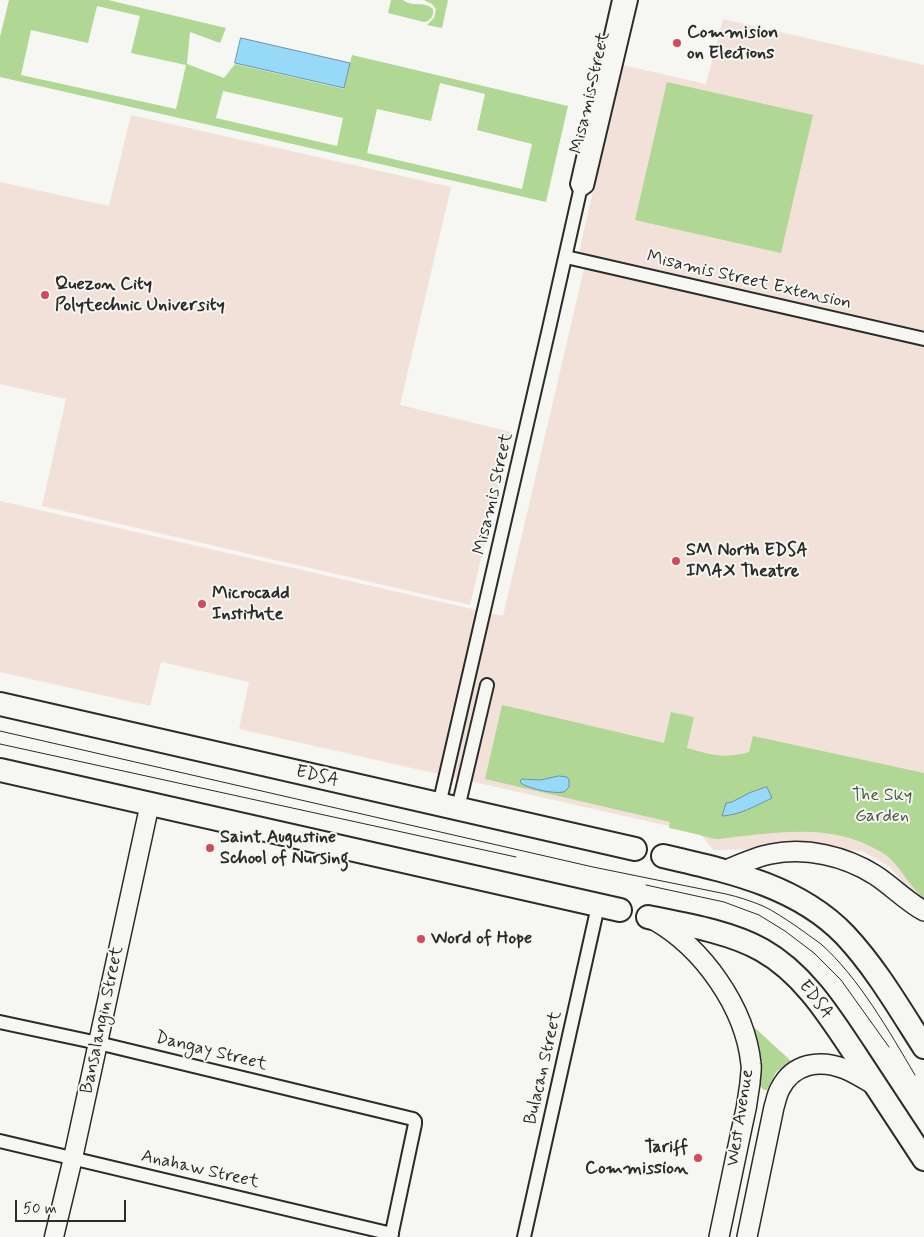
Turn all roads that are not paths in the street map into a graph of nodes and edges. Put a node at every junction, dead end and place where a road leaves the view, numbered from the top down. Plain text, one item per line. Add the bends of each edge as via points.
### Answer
1 (620, 0) edge
2 (631, 0) edge
3 (618, 30) junction
4 (566, 257) junction
5 (924, 339) edge
6 (487, 685) dead end
7 (0, 704) edge
8 (0, 709) edge
9 (0, 770) edge
10 (150, 804) junction
11 (445, 807) junction
12 (635, 849) dead end
13 (663, 856) dead end
14 (724, 870) junction
15 (598, 906) junction
16 (620, 910) dead end
17 (924, 912) edge
18 (648, 916) joint
19 (0, 1022) edge
20 (98, 1043) junction
21 (924, 1047) edge
22 (876, 1086) junction
23 (0, 1141) edge
24 (73, 1158) junction
25 (924, 1159) edge
26 (392, 1236) edge
27 (54, 1237) edge
28 (524, 1237) edge
29 (719, 1237) edge
30 (747, 1237) edge

1 - 3 street, Misamis Street
2 - 3 street, Misamis Street
3 - 4 street, Misamis Street via 577,184 580,191
4 - 5 street, Misamis Street Extension
4 - 11 street, Misamis Street
6 - 11 street
7 - 11 highway, EDSA
8 - 11 highway via 425,809
9 - 10 highway
10 - 15 highway
10 - 20 street, Bansalangin Street
11 - 12 highway, EDSA
13 - 14 highway
14 - 17 main road via 772,854 825,855 867,871
14 - 21 highway via 791,896 835,926 872,967
15 - 16 highway
15 - 28 street, Bulacan Street
18 - 22 highway, EDSA via 729,936 761,949 779,961 815,997
18 - 29 main road, West Avenue via 680,938 720,984 736,1010 752,1066 748,1102
19 - 20 street, Dangay Street
20 - 24 street, Bansalangin Street
20 - 26 street, Dangay Street via 413,1119
22 - 25 highway, EDSA
22 - 30 main road, West Avenue via 845,1069 820,1064 794,1072 784,1082 774,1108
23 - 24 street, Anahaw Street
24 - 26 street, Anahaw Street
24 - 27 street, Bansalangin Street

